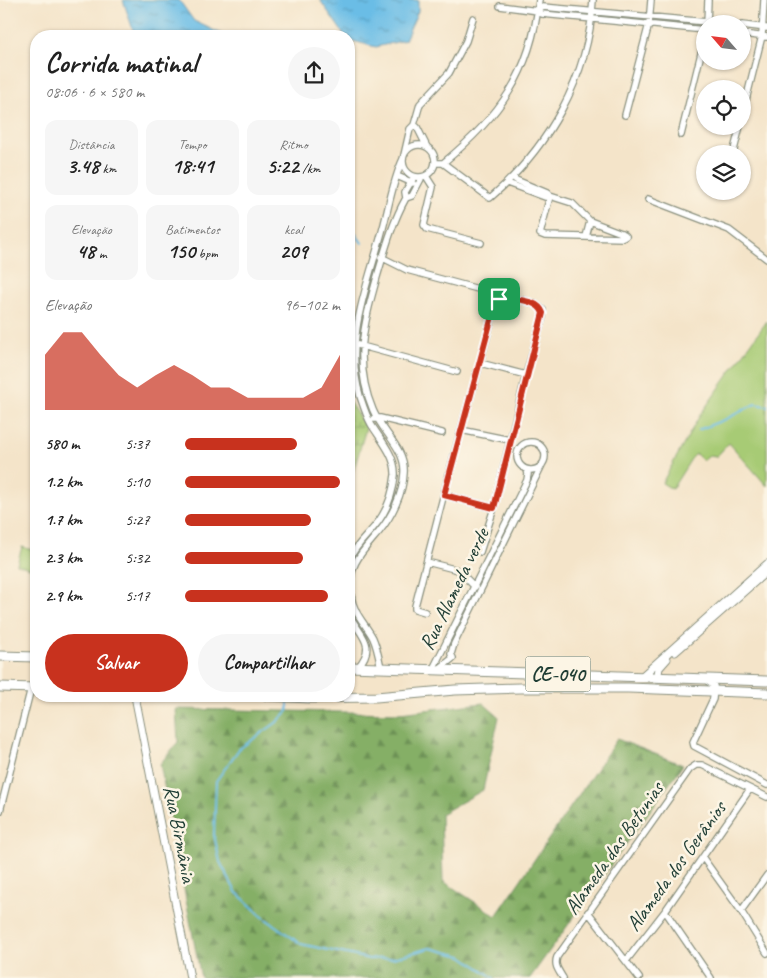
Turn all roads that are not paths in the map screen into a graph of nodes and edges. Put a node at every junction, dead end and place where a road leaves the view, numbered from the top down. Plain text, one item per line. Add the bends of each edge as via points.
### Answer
1 (539, 0) edge
2 (593, 0) edge
3 (651, 0) edge
4 (708, 0) edge
5 (764, 0) edge
6 (500, 6) dead end
7 (593, 10) junction
8 (538, 11) junction
9 (708, 15) edge
10 (651, 16) junction
11 (473, 18) dead end
12 (592, 18) junction
13 (696, 22) edge
14 (649, 24) junction
15 (751, 26) edge
16 (765, 28) edge
17 (696, 29) edge
18 (751, 35) edge
19 (765, 36) edge
20 (697, 70) edge
21 (751, 85) edge
22 (625, 115) dead end
23 (414, 125) junction
24 (681, 135) dead end
25 (427, 147) junction
26 (403, 157) junction
27 (435, 163) junction
28 (443, 164) junction
29 (397, 176) junction
30 (424, 176) junction
31 (513, 177) junction
32 (413, 180) junction
33 (507, 183) junction
34 (420, 184) junction
35 (550, 196) junction
36 (391, 199) junction
37 (648, 199) dead end
38 (404, 201) junction
39 (590, 221) junction
40 (586, 237) junction
41 (481, 243) dead end
42 (376, 255) junction
43 (382, 258) junction
44 (767, 259) edge
45 (478, 289) dead end
46 (355, 338) edge
47 (355, 344) edge
48 (361, 346) junction
49 (480, 363) junction
50 (355, 371) edge
51 (457, 372) dead end
52 (526, 375) junction
53 (376, 418) junction
54 (370, 421) junction
55 (461, 430) junction
56 (442, 433) dead end
57 (510, 440) junction
58 (395, 445) junction
59 (388, 451) junction
60 (401, 455) junction
61 (392, 459) junction
62 (542, 465) junction
63 (527, 470) junction
64 (395, 473) junction
65 (404, 473) junction
66 (393, 486) junction
67 (402, 488) junction
68 (444, 495) junction
69 (494, 508) junction
70 (355, 549) edge
71 (480, 552) dead end
72 (426, 562) junction
73 (355, 564) edge
74 (767, 564) edge
75 (767, 571) edge
76 (474, 586) junction
77 (482, 590) junction
78 (742, 590) junction
79 (355, 610) edge
80 (425, 612) dead end
81 (355, 624) edge
82 (688, 638) junction
83 (0, 656) edge
84 (30, 657) edge
85 (355, 665) edge
86 (355, 667) edge
87 (381, 668) junction
88 (436, 670) junction
89 (641, 677) junction
90 (661, 678) junction
91 (705, 679) junction
92 (767, 681) edge
93 (0, 687) edge
94 (30, 688) edge
95 (715, 690) junction
96 (767, 693) edge
97 (355, 697) edge
98 (30, 702) edge
99 (136, 702) edge
100 (767, 784) edge
101 (750, 789) junction
102 (767, 797) edge
103 (0, 811) edge
104 (703, 858) junction
105 (767, 875) edge
106 (666, 911) junction
107 (742, 911) junction
108 (588, 912) junction
109 (767, 953) edge
110 (626, 961) junction
111 (190, 978) edge
112 (562, 978) edge
113 (639, 978) edge
114 (711, 978) edge

1 - 8 street
2 - 7 street
3 - 10 street
4 - 9 street
5 - 16 street
6 - 8 street
7 - 8 street via 543,7
7 - 10 street
7 - 12 street
8 - 12 street
8 - 28 street via 530,49 508,95 486,125
10 - 13 street
10 - 14 street
11 - 23 street via 455,64 420,104
12 - 14 street
12 - 31 street via 581,63 564,106 540,145
14 - 17 street
14 - 22 street
15 - 16 street
16 - 19 street
18 - 19 street
19 - 21 street
20 - 24 street
23 - 25 street
23 - 26 street
25 - 26 street via 412,146
25 - 27 street
26 - 29 street
26 - 32 street via 405,170
27 - 28 street
27 - 30 street via 432,171
28 - 33 street via 490,198
29 - 32 street
29 - 36 street
30 - 32 street
30 - 34 street
30 - 41 street via 434,187 424,225 427,229
31 - 33 street
31 - 35 street
32 - 34 street
32 - 38 street via 405,192
33 - 35 street
34 - 38 street
35 - 39 street via 572,203
35 - 40 street via 540,234
36 - 38 street
36 - 42 street
37 - 44 street via 730,230
38 - 43 street
39 - 40 street
39 - 40 street via 626,236
42 - 43 street
42 - 46 street
43 - 45 street via 407,270
43 - 48 street
47 - 48 street
48 - 51 street
48 - 53 street via 364,383
49 - 52 street
49 - 52 street via 496,302 507,298 531,302 543,313
49 - 55 street
50 - 54 street
52 - 57 street
53 - 54 street
53 - 56 street
53 - 58 street
54 - 59 street
55 - 57 street
55 - 68 street
57 - 69 street
58 - 59 street
58 - 60 street
59 - 61 street
60 - 61 street
60 - 65 street
61 - 64 street
62 - 63 street
62 - 63 street via 544,450 529,443 521,447 518,456 520,464
62 - 77 street, Rua Alameda verde
63 - 76 street, Rua Alameda verde via 527,480
64 - 65 street
64 - 66 street
65 - 67 street
66 - 67 street
66 - 70 street via 389,504
67 - 73 street via 385,524
68 - 69 street
68 - 72 street
69 - 71 street
72 - 76 street via 458,570
72 - 80 street via 415,606 415,609
74 - 78 street
75 - 78 street
76 - 77 street
76 - 88 street, Rua Alameda verde
77 - 88 street, Rua Alameda verde via 451,651 453,658
78 - 82 street
79 - 87 street via 374,640
81 - 85 street via 367,643 366,655
82 - 89 street
82 - 90 street via 661,665 658,671
83 - 84 highway
86 - 87 highway, CE-040
87 - 88 highway, CE-040
88 - 89 highway, CE-040
89 - 90 highway, CE-040
90 - 91 highway, CE-040
91 - 92 highway, CE-040
91 - 95 street
93 - 94 highway
95 - 96 highway, CE-040
95 - 97 highway, CE-040 via 520,688
95 - 100 street via 693,744
98 - 103 street
99 - 111 street, Rua Birmânia
101 - 102 street
101 - 104 street, Alameda dos Gerânios
101 - 108 street, Alameda das Betunias via 702,765 693,767
104 - 106 street, Alameda dos Gerânios
104 - 107 street
105 - 107 street
106 - 110 street, Alameda dos Gerânios
106 - 114 street
107 - 109 street
108 - 110 street
108 - 112 street, Alameda das Betunias via 557,956 556,967
110 - 113 street

